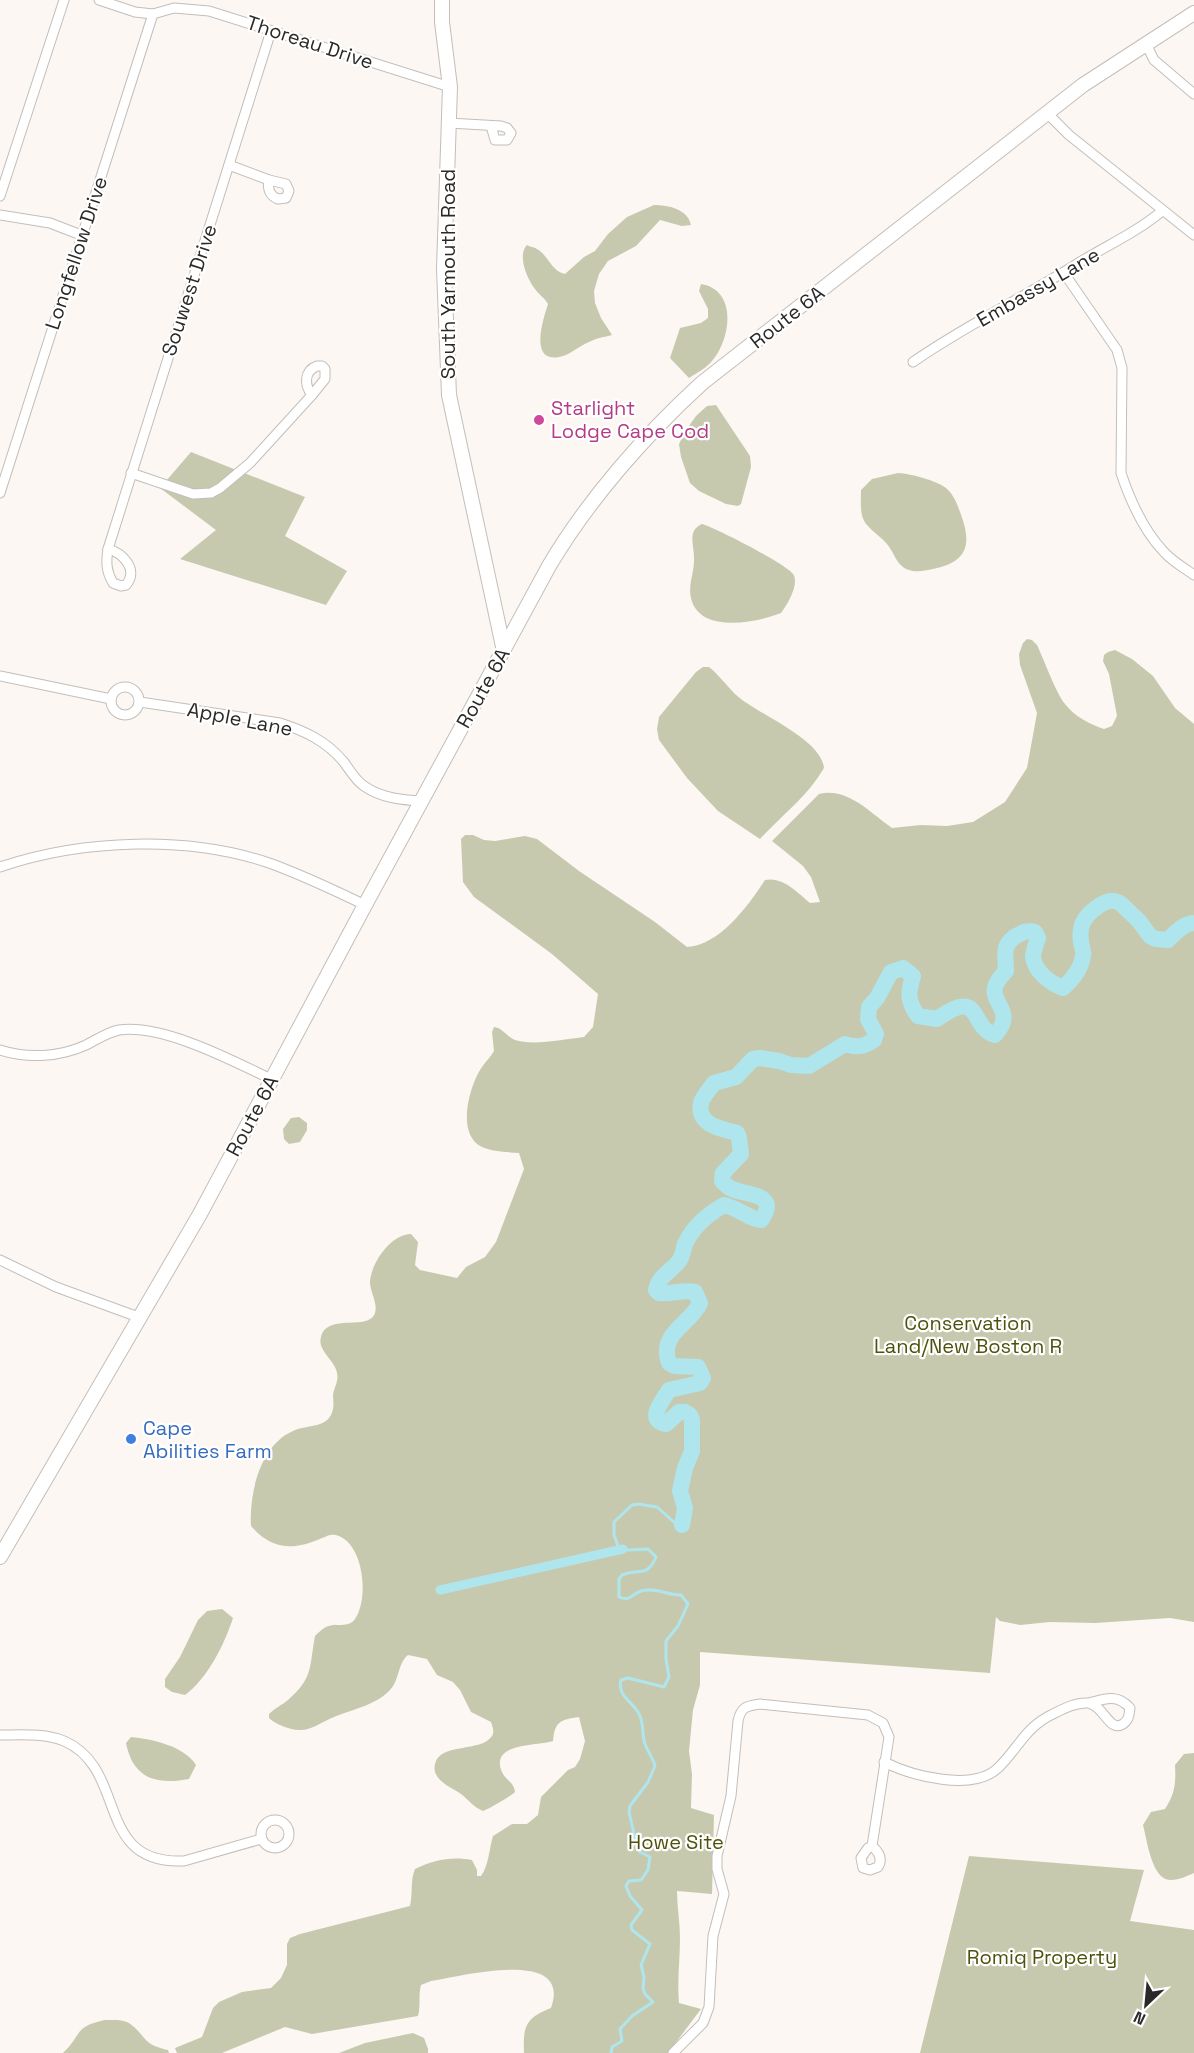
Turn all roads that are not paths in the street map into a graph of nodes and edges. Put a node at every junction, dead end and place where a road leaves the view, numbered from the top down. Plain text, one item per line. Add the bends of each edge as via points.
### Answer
1 (64, 0) edge
2 (99, 0) edge
3 (442, 0) edge
4 (1194, 13) edge
5 (153, 14) junction
6 (271, 31) junction
7 (1146, 45) junction
8 (450, 87) junction
9 (1194, 94) edge
10 (1047, 113) junction
11 (449, 123) junction
12 (491, 126) dead end
13 (229, 165) junction
14 (269, 180) dead end
15 (0, 196) edge
16 (1162, 211) junction
17 (0, 215) edge
18 (1194, 235) edge
19 (81, 236) junction
20 (1064, 273) junction
21 (913, 362) dead end
22 (312, 395) dead end
23 (131, 473) junction
24 (0, 494) edge
25 (108, 549) dead end
26 (1194, 575) edge
27 (504, 651) junction
28 (0, 676) edge
29 (111, 699) junction
30 (140, 702) junction
31 (422, 801) junction
32 (0, 867) edge
33 (365, 904) junction
34 (0, 1050) edge
35 (271, 1079) junction
36 (0, 1260) edge
37 (141, 1318) junction
38 (0, 1557) edge
39 (1089, 1703) dead end
40 (0, 1735) edge
41 (885, 1762) junction
42 (261, 1839) dead end
43 (872, 1846) dead end
44 (673, 2053) edge

1 - 15 street
2 - 5 street, Thoreau Drive
3 - 8 main road, South Yarmouth Road
4 - 7 main road, Route 6A
5 - 6 street, Thoreau Drive via 174,8 209,11
5 - 19 street, Longfellow Drive
6 - 8 street, Thoreau Drive
6 - 13 street, Souwest Drive
7 - 9 street via 1154,60
7 - 10 main road, Route 6A
8 - 11 main road, South Yarmouth Road
10 - 16 street
10 - 27 main road, Route 6A via 735,356 683,401 579,518
11 - 12 street
11 - 27 main road, South Yarmouth Road via 444,269 449,395
13 - 14 street
13 - 23 street, Souwest Drive
16 - 18 street
16 - 20 street, Embassy Lane
17 - 19 street via 50,224
19 - 24 street, Longfellow Drive
20 - 21 street, Embassy Lane via 946,339
20 - 26 street via 1120,358 1124,483 1147,530 1164,552
22 - 23 street via 250,463 220,488 193,494
23 - 25 street, Souwest Drive
27 - 31 main road, Route 6A
28 - 29 street
29 - 30 street, Apple Lane via 115,691 124,687 134,689
29 - 30 street via 113,708 124,716 133,713
30 - 31 street, Apple Lane via 298,729 329,747 362,786 398,800
31 - 33 main road, Route 6A
32 - 33 street via 77,849 139,844 185,846 270,864
33 - 35 main road, Route 6A
34 - 35 street via 50,1055 116,1030 132,1029 167,1035
35 - 37 main road, Route 6A
36 - 37 street via 56,1287
37 - 38 main road, Route 6A
39 - 41 street via 1075,1704 1039,1721 1000,1766 975,1778 959,1780 915,1774
40 - 42 street via 50,1737 81,1751 99,1772 120,1830 147,1855 171,1862 184,1861
41 - 43 street
41 - 44 street via 889,1737 883,1723 874,1718 756,1704 746,1706 740,1713 729,1805 717,1856 724,1894 713,1936 709,2007 703,2023

